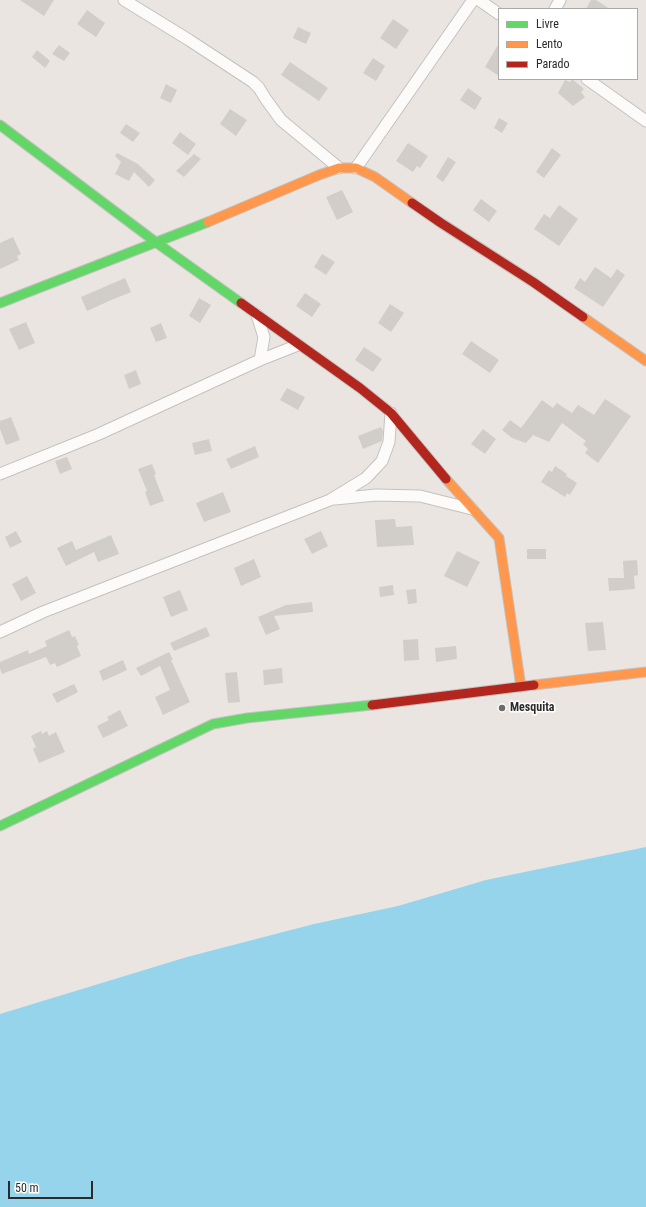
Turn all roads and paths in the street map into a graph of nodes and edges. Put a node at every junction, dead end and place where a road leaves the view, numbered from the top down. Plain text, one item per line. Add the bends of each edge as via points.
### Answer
1 (124, 0) edge
2 (473, 0) edge
3 (479, 0) edge
4 (498, 13) edge
5 (588, 80) edge
6 (646, 121) edge
7 (0, 125) edge
8 (339, 168) junction
9 (356, 168) junction
10 (157, 243) junction
11 (0, 303) edge
12 (257, 315) junction
13 (298, 345) junction
14 (260, 360) junction
15 (646, 362) edge
16 (391, 413) junction
17 (0, 474) edge
18 (330, 500) junction
19 (472, 509) junction
20 (0, 632) edge
21 (646, 672) edge
22 (521, 687) junction
23 (0, 826) edge

1 - 8 street via 253,82 281,120
2 - 9 street
3 - 4 street
5 - 6 street
7 - 10 street
8 - 9 street
8 - 10 street
9 - 15 street via 375,177 441,223 534,282
10 - 11 street
10 - 12 street
12 - 13 street
12 - 14 street via 264,337
13 - 14 street
13 - 16 street
14 - 17 street via 99,434
16 - 18 street via 389,442 382,461 366,478
16 - 19 street
18 - 19 street via 376,495 420,496
18 - 20 street via 43,612
19 - 22 street via 499,538
21 - 22 street
22 - 23 street via 213,724

